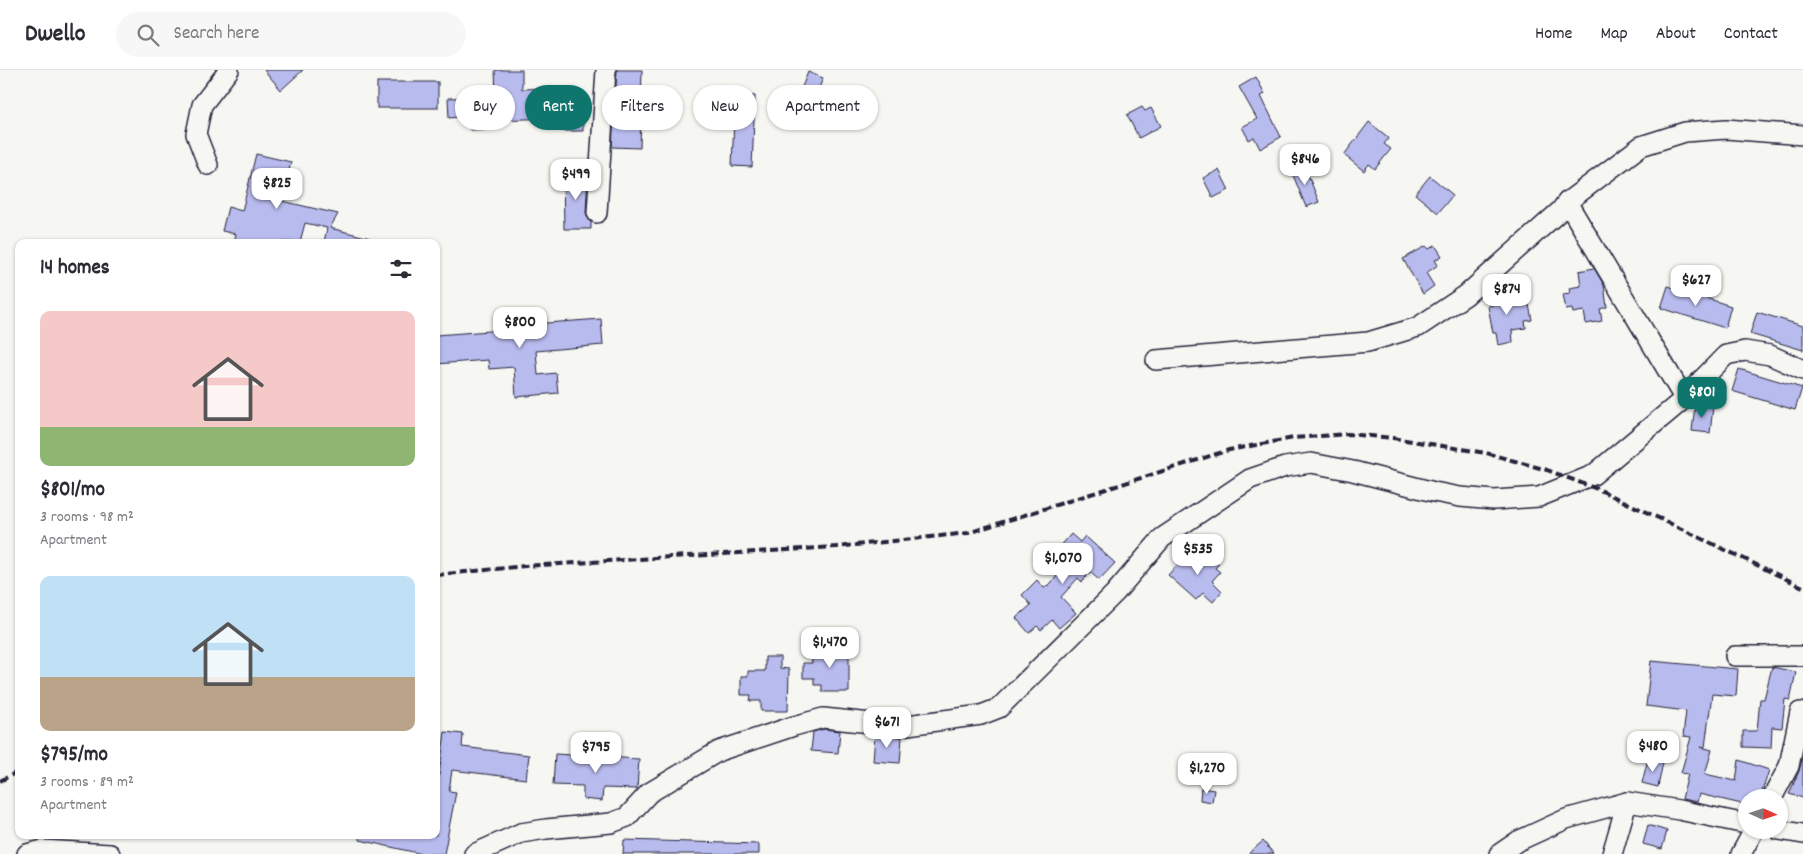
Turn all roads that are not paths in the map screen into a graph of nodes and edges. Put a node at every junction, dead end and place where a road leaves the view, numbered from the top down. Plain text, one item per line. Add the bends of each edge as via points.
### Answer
1 (229, 70) edge
2 (606, 70) edge
3 (1803, 135) edge
4 (208, 165) dead end
5 (1567, 202) junction
6 (597, 213) dead end
7 (1156, 360) dead end
8 (1803, 370) edge
9 (1684, 398) junction
10 (1735, 656) dead end
11 (1803, 656) edge
12 (1800, 712) dead end
13 (1777, 789) edge
14 (1627, 802) junction
15 (1738, 822) edge
16 (1788, 832) edge
17 (1803, 834) edge
18 (1749, 839) edge
19 (27, 854) edge
20 (110, 854) edge
21 (474, 854) edge
22 (1499, 854) edge
23 (1612, 854) edge
24 (1741, 854) edge

1 - 4 street via 202,105 196,134
2 - 6 street
3 - 5 street via 1726,129 1685,132 1641,146
5 - 7 street via 1466,295 1418,326 1368,342
5 - 9 street
8 - 9 street via 1770,355 1745,351 1726,355
9 - 21 street via 1593,475 1539,497 1494,500 1460,496 1311,463 1285,467 1250,479 1162,538 1115,593 999,708 981,715 900,726 823,718 794,726 719,751 649,793 627,817 611,824 521,833
10 - 11 street
12 - 13 street via 1789,766
14 - 15 street
14 - 22 street via 1566,819 1518,841
14 - 23 street
16 - 17 street
18 - 24 street
19 - 20 street via 43,850

